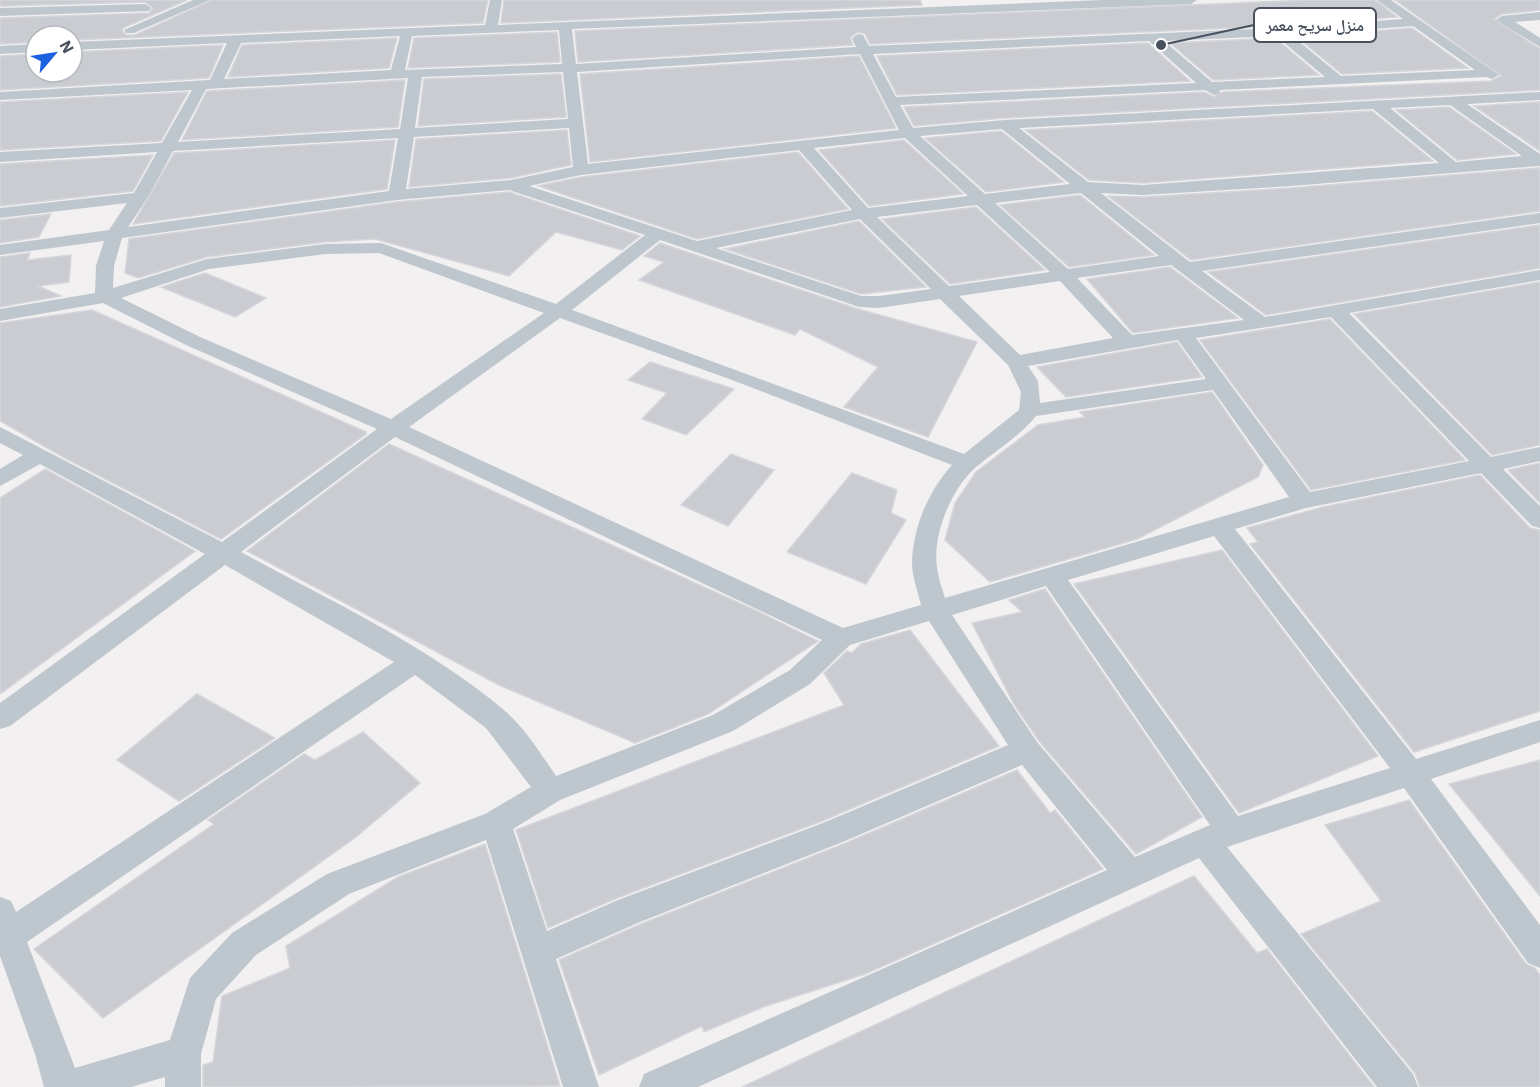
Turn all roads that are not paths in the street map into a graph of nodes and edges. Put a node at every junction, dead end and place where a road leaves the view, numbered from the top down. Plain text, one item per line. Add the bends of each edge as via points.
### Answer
1 (204, 0) edge
2 (496, 0) edge
3 (836, 0) edge
4 (1178, 0) edge
5 (1191, 0) edge
6 (1383, 0) edge
7 (1117, 2) edge
8 (147, 4) edge
9 (63, 5) edge
10 (933, 6) edge
11 (0, 12) edge
12 (845, 15) junction
13 (1540, 16) edge
14 (1418, 22) junction
15 (565, 27) junction
16 (491, 29) junction
17 (130, 30) junction
18 (407, 32) junction
19 (1279, 32) junction
20 (1153, 38) junction
21 (236, 39) junction
22 (1540, 43) edge
23 (120, 44) junction
24 (84, 46) edge
25 (24, 49) edge
26 (0, 50) edge
27 (864, 50) junction
28 (569, 68) junction
29 (416, 73) junction
30 (1489, 73) junction
31 (397, 74) junction
32 (1338, 80) junction
33 (208, 84) junction
34 (1209, 86) junction
35 (0, 96) edge
36 (1536, 97) edge
37 (1452, 100) junction
38 (891, 101) junction
39 (1377, 105) junction
40 (1234, 112) junction
41 (577, 123) junction
42 (1005, 124) junction
43 (908, 132) junction
44 (406, 133) junction
45 (802, 144) junction
46 (167, 147) junction
47 (0, 157) edge
48 (1539, 160) edge
49 (1453, 167) junction
50 (581, 170) junction
51 (511, 185) junction
52 (1088, 188) junction
53 (398, 195) junction
54 (140, 197) junction
55 (982, 199) junction
56 (0, 213) edge
57 (864, 214) junction
58 (1540, 218) edge
59 (657, 234) junction
60 (114, 235) junction
61 (694, 247) junction
62 (0, 250) edge
63 (1181, 263) junction
64 (1064, 275) junction
65 (1540, 275) edge
66 (943, 294) junction
67 (105, 297) junction
68 (1335, 310) junction
69 (556, 313) junction
70 (0, 315) edge
71 (1261, 323) junction
72 (1183, 333) junction
73 (1126, 341) junction
74 (1016, 362) junction
75 (1218, 383) junction
76 (1029, 411) junction
77 (393, 428) junction
78 (0, 434) edge
79 (1540, 454) edge
80 (39, 455) junction
81 (967, 463) junction
82 (1485, 465) junction
83 (0, 479) edge
84 (1304, 501) junction
85 (1540, 520) edge
86 (1219, 525) junction
87 (223, 553) junction
88 (1051, 575) junction
89 (934, 610) junction
90 (841, 638) junction
91 (415, 661) junction
92 (0, 718) edge
93 (1540, 731) edge
94 (1027, 750) junction
95 (1411, 774) junction
96 (550, 791) junction
97 (496, 823) junction
98 (1218, 837) junction
99 (1131, 874) junction
100 (4, 924) edge
101 (538, 951) junction
102 (1540, 952) edge
103 (183, 1071) edge
104 (62, 1087) edge
105 (71, 1087) edge
106 (581, 1087) edge
107 (657, 1087) edge
108 (1400, 1087) edge

1 - 17 street
2 - 16 street
3 - 12 street
4 - 5 street
4 - 7 street
6 - 14 street
7 - 10 street
8 - 9 street
8 - 17 street
9 - 11 street
10 - 12 street
12 - 15 street
12 - 27 street
13 - 22 street via 1502,20
14 - 19 street
14 - 30 street
15 - 16 street
15 - 28 street
16 - 18 street
17 - 23 street
18 - 21 street
18 - 31 street
19 - 20 street
19 - 32 street
20 - 27 street
20 - 34 street
21 - 23 street
21 - 33 street
23 - 24 street
25 - 26 street
27 - 28 street
27 - 38 street
28 - 29 street
28 - 41 street
29 - 31 street
29 - 44 street
30 - 32 street
30 - 36 street
31 - 33 street
32 - 34 street
33 - 35 street
33 - 46 street
34 - 38 street
34 - 40 street
36 - 37 street
37 - 39 street
37 - 48 street
38 - 43 street
39 - 40 street
39 - 49 street
40 - 42 street
41 - 44 street
41 - 50 street
42 - 43 street
42 - 52 street
43 - 45 street
43 - 55 street
44 - 46 street
44 - 53 street
45 - 50 street
45 - 57 street
46 - 47 street
46 - 54 street
48 - 49 street
49 - 52 street via 1143,190
50 - 51 street
51 - 53 street
51 - 59 street
52 - 55 street
52 - 63 street
53 - 60 street
54 - 56 street
54 - 60 street
55 - 57 street
55 - 64 street
57 - 61 street
57 - 66 street
58 - 63 street
59 - 61 street
59 - 69 street
60 - 62 street
60 - 67 street via 104,273
61 - 66 street via 859,301
63 - 64 street
63 - 71 street
64 - 66 street
64 - 73 street
65 - 68 street
66 - 74 street
67 - 69 street via 207,264 364,247 394,252
67 - 70 street
67 - 77 street via 193,341
68 - 71 street
68 - 82 street
69 - 77 street
69 - 81 street via 739,376
71 - 72 street
72 - 73 street
72 - 75 street
73 - 74 street
74 - 76 street via 1031,392
75 - 76 street
75 - 84 street
76 - 81 street
77 - 87 street
77 - 90 street
78 - 80 street
79 - 82 street
80 - 83 street
80 - 87 street
81 - 89 street via 946,487 930,523 924,565
82 - 84 street
82 - 85 street
84 - 86 street
86 - 88 street
86 - 95 street
87 - 91 street
87 - 92 street
88 - 89 street
88 - 98 street
89 - 90 street
89 - 94 street
90 - 96 street via 800,677 723,723
91 - 96 street via 496,720
91 - 100 street
93 - 95 street
94 - 99 street
94 - 101 street
95 - 98 street
95 - 102 street
96 - 97 street
97 - 101 street
97 - 103 street via 338,884 244,944 202,990
98 - 99 street
98 - 108 street
99 - 107 street
100 - 104 street
101 - 106 street
103 - 105 street

